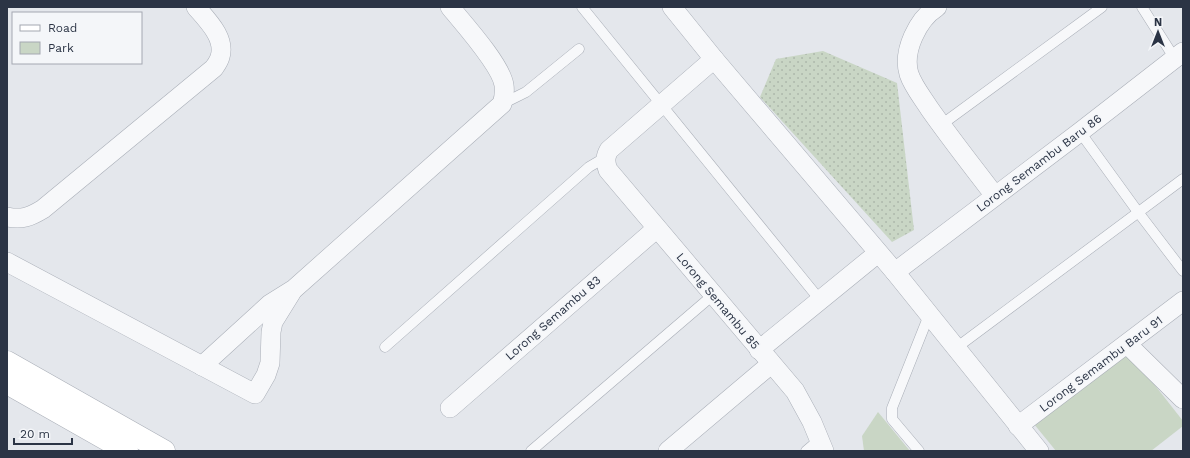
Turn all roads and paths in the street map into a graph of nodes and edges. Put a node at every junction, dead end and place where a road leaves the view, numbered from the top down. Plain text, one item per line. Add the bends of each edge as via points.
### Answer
1 (196, 7) edge
2 (450, 7) edge
3 (582, 7) edge
4 (672, 7) edge
5 (937, 7) edge
6 (1102, 7) edge
7 (1142, 7) edge
8 (579, 49) dead end
9 (1179, 55) edge
10 (714, 59) junction
11 (502, 104) junction
12 (661, 105) junction
13 (941, 125) junction
14 (1080, 132) junction
15 (606, 157) junction
16 (1183, 179) edge
17 (995, 196) junction
18 (1138, 212) junction
19 (7, 217) edge
20 (656, 228) junction
21 (878, 253) junction
22 (7, 262) edge
23 (1183, 271) edge
24 (895, 272) junction
25 (294, 289) junction
26 (713, 295) junction
27 (820, 300) junction
28 (1183, 301) edge
29 (929, 315) junction
30 (1127, 344) junction
31 (386, 346) dead end
32 (956, 348) junction
33 (759, 350) junction
34 (7, 362) edge
35 (771, 364) junction
36 (202, 366) junction
37 (7, 383) edge
38 (1183, 399) edge
39 (450, 408) dead end
40 (1018, 426) junction
41 (816, 447) edge
42 (127, 451) edge
43 (164, 451) edge
44 (531, 451) edge
45 (668, 451) edge
46 (919, 451) edge
47 (1039, 451) edge

1 - 19 street via 216,33 221,45 221,57 214,68 43,209 30,217
2 - 11 street via 489,56 501,76 505,95
3 - 12 lane
4 - 10 street
5 - 13 street via 918,27 910,44 908,58 909,73 916,88
6 - 13 lane
7 - 9 lane
8 - 11 lane via 526,92
9 - 14 street, Lorong Semambu Baru 86
10 - 12 street
10 - 21 street
11 - 25 street
12 - 15 street via 609,150
12 - 27 lane
13 - 17 street
14 - 17 street, Lorong Semambu Baru 86
14 - 18 lane
15 - 20 street, Lorong Semambu 85 via 605,164 608,170
15 - 31 lane via 589,167
16 - 18 lane
17 - 24 street, Lorong Semambu Baru 86
18 - 23 lane
18 - 32 lane
20 - 26 street, Lorong Semambu 85
20 - 39 street, Lorong Semambu 83
21 - 24 street
21 - 27 street
22 - 36 street
24 - 29 street
25 - 36 street via 270,304
25 - 36 street via 273,322 270,332 270,363 255,394
26 - 33 street, Lorong Semambu 85
26 - 44 lane
27 - 33 street
28 - 30 street, Lorong Semambu Baru 91
29 - 32 street
29 - 46 lane via 892,408 892,419
30 - 38 street
30 - 40 street, Lorong Semambu Baru 91
32 - 40 street
33 - 35 street, Lorong Semambu 85
34 - 43 main road
35 - 41 street, Lorong Semambu 85 via 795,391 812,422
35 - 45 street
37 - 42 main road
40 - 47 street

